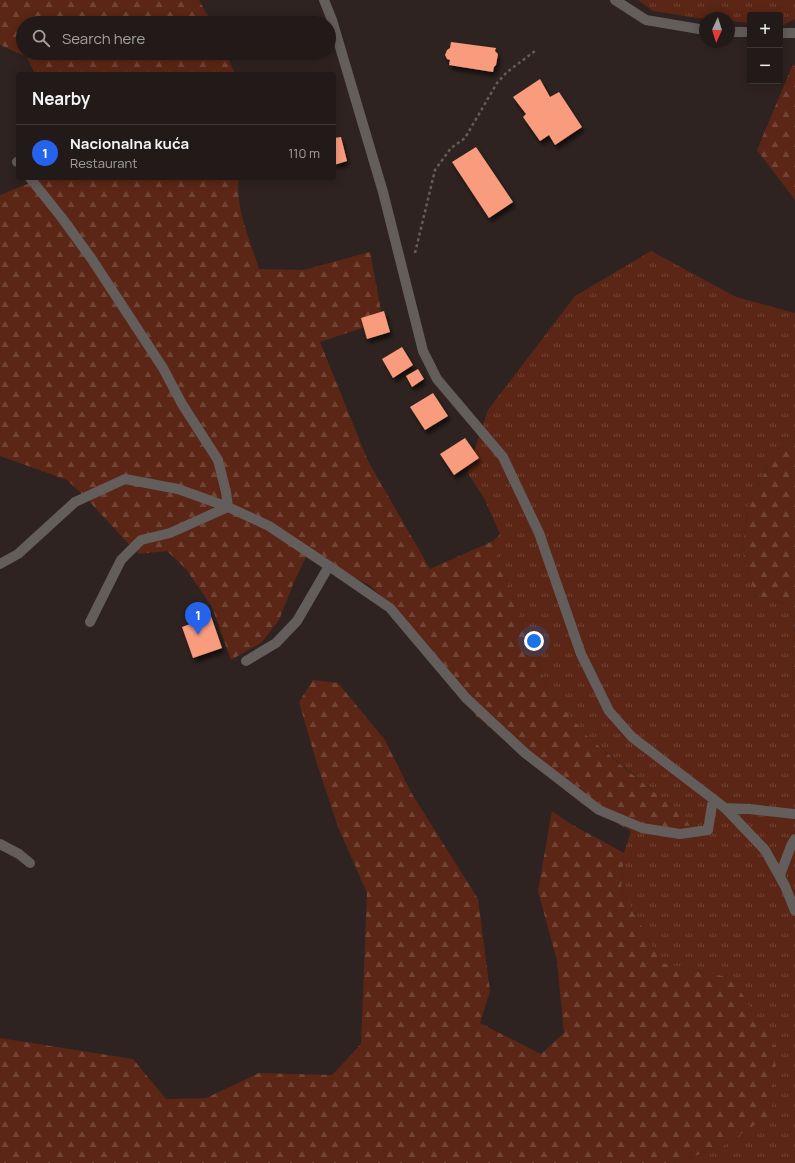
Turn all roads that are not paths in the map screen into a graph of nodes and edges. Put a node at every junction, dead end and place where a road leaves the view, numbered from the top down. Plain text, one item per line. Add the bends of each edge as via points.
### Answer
1 (324, 0) edge
2 (615, 0) edge
3 (330, 16) edge
4 (699, 29) edge
5 (735, 32) edge
6 (747, 32) edge
7 (783, 32) edge
8 (795, 33) edge
9 (336, 34) edge
10 (32, 180) edge
11 (228, 507) junction
12 (0, 564) edge
13 (329, 566) junction
14 (90, 622) dead end
15 (246, 661) dead end
16 (713, 799) junction
17 (725, 808) junction
18 (795, 814) edge
19 (795, 839) edge
20 (0, 844) edge
21 (30, 863) dead end
22 (780, 875) junction
23 (795, 911) edge

1 - 3 street
2 - 4 street via 646,20
5 - 6 street
7 - 8 street
9 - 16 street via 383,192 423,351 437,379 503,457 539,533 581,654 609,711 632,737
10 - 11 street via 87,252 218,460
11 - 12 street via 178,489 125,479 75,502 18,554
11 - 13 street via 268,526
11 - 14 street via 170,534 141,540 121,560
13 - 15 street via 297,620 276,643
13 - 16 street via 390,608 466,698 525,753 599,810 642,828 680,834 708,830
16 - 17 street
17 - 18 street
17 - 22 street via 765,850
19 - 22 street
20 - 21 street
22 - 23 street

